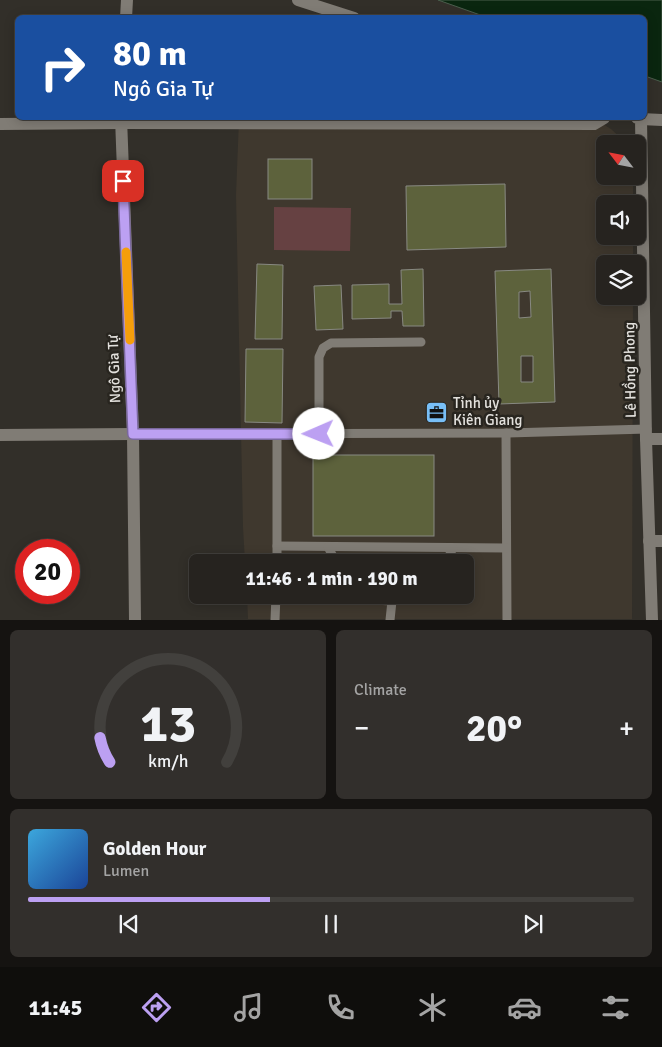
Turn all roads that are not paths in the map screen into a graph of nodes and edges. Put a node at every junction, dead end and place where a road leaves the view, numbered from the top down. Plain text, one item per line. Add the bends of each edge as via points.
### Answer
1 (127, 0) edge
2 (298, 0) edge
3 (126, 15) edge
4 (345, 15) edge
5 (647, 119) edge
6 (121, 120) edge
7 (601, 120) edge
8 (639, 120) edge
9 (662, 120) edge
10 (0, 124) edge
11 (422, 342) dead end
12 (506, 433) junction
13 (133, 434) junction
14 (278, 434) junction
15 (319, 434) junction
16 (647, 434) junction
17 (0, 435) edge
18 (662, 439) edge
19 (656, 541) edge
20 (277, 546) junction
21 (328, 547) junction
22 (454, 548) junction
23 (506, 548) junction
24 (277, 554) edge
25 (332, 554) edge
26 (451, 554) edge
27 (276, 604) edge
28 (392, 604) edge
29 (134, 620) edge
30 (275, 620) edge
31 (390, 620) edge
32 (507, 620) edge
33 (652, 620) edge

1 - 3 street
2 - 4 street
5 - 9 street
6 - 7 street via 594,124
6 - 10 street
6 - 13 street, Ngô Gia Tự
8 - 16 street, Lê Hồng Phong
11 - 15 lane via 331,343 323,348 319,357
12 - 15 lane
12 - 16 lane
12 - 23 lane
13 - 14 lane
13 - 17 street
13 - 29 street, Ngô Gia Tự
14 - 15 lane
14 - 20 lane
16 - 18 street
16 - 19 street, Lê Hồng Phong
19 - 33 street, Lê Hồng Phong
20 - 21 lane
20 - 24 lane
21 - 22 lane
21 - 25 lane
22 - 23 lane
22 - 26 lane
23 - 32 lane
27 - 30 lane
28 - 31 lane

